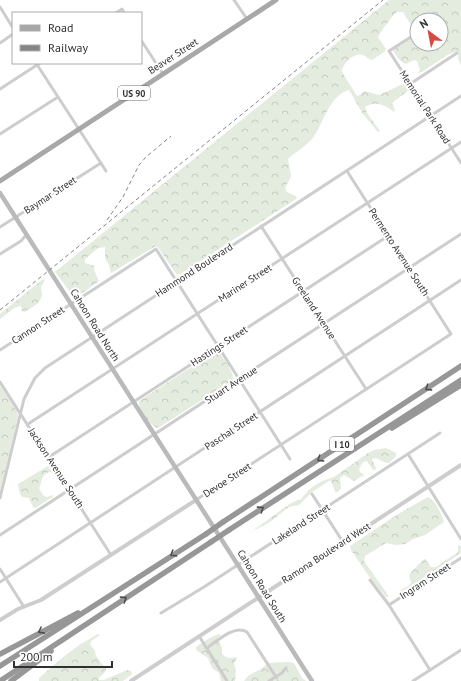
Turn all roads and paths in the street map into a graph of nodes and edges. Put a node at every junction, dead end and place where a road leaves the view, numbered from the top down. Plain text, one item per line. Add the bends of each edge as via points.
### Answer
1 (234, 0) edge
2 (276, 0) edge
3 (0, 7) edge
4 (247, 19) junction
5 (12, 26) edge
6 (12, 35) edge
7 (409, 38) edge
8 (142, 41) edge
9 (0, 42) edge
10 (457, 53) dead end
11 (37, 64) edge
12 (164, 74) junction
13 (410, 84) junction
14 (0, 89) edge
15 (461, 96) edge
16 (58, 97) junction
17 (431, 116) junction
18 (80, 129) junction
19 (0, 134) edge
20 (461, 142) edge
21 (452, 148) junction
22 (101, 163) junction
23 (461, 163) edge
24 (106, 171) dead end
25 (347, 171) junction
26 (0, 180) edge
27 (0, 193) edge
28 (367, 204) junction
29 (15, 217) junction
30 (261, 226) junction
31 (0, 227) edge
32 (461, 234) edge
33 (26, 235) junction
34 (388, 236) junction
35 (0, 254) edge
36 (282, 258) junction
37 (409, 268) junction
38 (461, 280) edge
39 (177, 282) junction
40 (303, 291) junction
41 (429, 301) junction
42 (71, 304) junction
43 (198, 314) junction
44 (324, 324) junction
45 (451, 334) joint
46 (92, 337) junction
47 (218, 347) junction
48 (0, 350) edge
49 (345, 357) junction
50 (461, 366) edge
51 (113, 369) junction
52 (239, 380) junction
53 (461, 380) edge
54 (0, 382) edge
55 (461, 386) edge
56 (366, 389) junction
57 (134, 402) junction
58 (260, 412) junction
59 (21, 413) junction
60 (28, 424) junction
61 (440, 433) dead end
62 (155, 435) junction
63 (281, 444) junction
64 (360, 445) junction
65 (408, 454) junction
66 (49, 457) junction
67 (290, 459) dead end
68 (461, 465) edge
69 (176, 467) junction
70 (428, 487) junction
71 (70, 490) junction
72 (312, 494) dead end
73 (0, 498) edge
74 (196, 500) junction
75 (322, 510) junction
76 (91, 522) junction
77 (0, 535) edge
78 (461, 539) edge
79 (343, 542) junction
80 (111, 555) junction
81 (461, 558) edge
82 (238, 565) junction
83 (0, 569) edge
84 (6, 578) junction
85 (370, 580) dead end
86 (0, 582) edge
87 (259, 597) junction
88 (389, 605) junction
89 (24, 607) junction
90 (89, 608) junction
91 (161, 613) dead end
92 (0, 620) edge
93 (92, 621) junction
94 (199, 636) junction
95 (207, 648) junction
96 (461, 650) edge
97 (0, 654) edge
98 (0, 666) edge
99 (286, 668) dead end
100 (430, 670) junction
101 (276, 677) junction
102 (0, 680) edge
103 (10, 681) edge
104 (133, 681) edge
105 (227, 681) edge
106 (269, 681) edge
107 (312, 681) edge
108 (413, 681) edge

1 - 4 street
2 - 4 main road, Beaver Street / US 90
3 - 5 street
4 - 12 main road, Beaver Street / US 90
6 - 9 street
7 - 13 street, Memorial Park Road via 389,51
8 - 12 street
10 - 13 street
11 - 14 street
11 - 16 street
12 - 18 main road, Beaver Street / US 90
13 - 17 street, Memorial Park Road
15 - 17 street, Hammond Boulevard
16 - 18 street
16 - 19 street
17 - 21 street, Memorial Park Road
17 - 25 street, Hammond Boulevard
18 - 22 street
18 - 26 main road, Beaver Street / US 90
20 - 21 street, Mariner Street
21 - 23 street, Memorial Park Road
21 - 28 street, Mariner Street
22 - 24 street
22 - 29 street, Baymar Street
25 - 28 street, Permento Avenue South
25 - 30 street, Hammond Boulevard
27 - 29 main road, Cahoon Road North
28 - 34 street, Permento Avenue South
28 - 36 street, Mariner Street
29 - 31 street, Baymar Street
29 - 33 main road, Cahoon Road North
30 - 36 street, Greeland Avenue
30 - 39 street, Hammond Boulevard
32 - 37 street, Stuart Avenue
33 - 35 street
33 - 42 main road, Cahoon Road North
34 - 37 street, Permento Avenue South
34 - 40 street, Hastings Street
36 - 40 street, Greeland Avenue
36 - 43 street, Mariner Street
37 - 41 street, Permento Avenue South
37 - 44 street, Stuart Avenue
38 - 41 street, Paschal Street
39 - 42 street, Cannon Street via 156,249
39 - 43 street
39 - 46 street, Hammond Boulevard
40 - 44 street, Greeland Avenue
40 - 47 street, Hastings Street
41 - 45 street, Permento Avenue South
41 - 49 street, Paschal Street
42 - 46 main road, Cahoon Road North
42 - 48 street, Cannon Street
43 - 47 street
43 - 51 street, Mariner Street
44 - 49 street, Greeland Avenue
44 - 52 street, Stuart Avenue
45 - 56 street, Devoe Street
46 - 51 main road, Cahoon Road North
46 - 59 street, Hammond Boulevard via 38,374 27,393
47 - 52 street
47 - 57 street, Hastings Street
49 - 56 street, Greeland Avenue
49 - 58 street, Paschal Street
50 -> 90 highway, I 10, bridge
51 - 57 main road, Cahoon Road North
51 - 60 street, Mariner Street
52 - 58 street
52 - 62 street, Stuart Avenue
53 - 64 highway, I 10
54 - 59 street, Jackson Avenue South
55 - 64 highway
56 - 63 street, Devoe Street
57 - 62 main road, Cahoon Road North
57 - 66 street, Hastings Street
58 - 63 street
58 - 69 street, Paschal Street
59 - 60 street, Jackson Avenue South
59 - 73 street, Hammond Boulevard
60 - 66 street, Jackson Avenue South
61 - 65 street, Lakeland Street
62 - 69 main road, Cahoon Road North
62 - 71 street, Stuart Avenue
63 - 67 street
63 - 74 street, Devoe Street
93 -> 64 highway, I 10, bridge
65 - 70 street
65 - 75 street, Lakeland Street
66 - 71 street, Jackson Avenue South
68 - 70 street, Ramona Boulevard West
69 - 74 main road
69 - 76 street, Paschal Street
70 - 78 street
70 - 79 street, Ramona Boulevard West
71 - 76 street, Jackson Avenue South
71 - 77 street, Stuart Avenue
72 - 75 street
74 - 80 street, Devoe Street
74 - 82 main road, Cahoon Road South
75 - 79 street
75 - 82 street, Lakeland Street
76 - 80 street, Jackson Avenue South
76 - 84 street, Paschal Street
79 - 87 street, Ramona Boulevard West
80 - 89 street, Devoe Street via 41,600
81 - 88 street, Ingram Street
82 - 87 main road, Cahoon Road South
82 - 91 street, Lakeland Street
83 - 84 street
84 - 86 street, Paschal Street
84 - 89 street
85 - 88 street
87 - 94 street, Ramona Boulevard West
87 - 107 main road, Cahoon Road South
88 - 100 street
89 - 92 street, Devoe Street
90 -> 97 highway
90 - 98 highway, I 10
93 - 102 highway, I 10
93 - 103 highway
94 - 95 street
94 - 104 street, Ramona Boulevard West
95 - 101 street via 234,630 244,630
95 - 105 street
96 - 100 street
99 - 101 street
100 - 108 street
101 - 106 street

